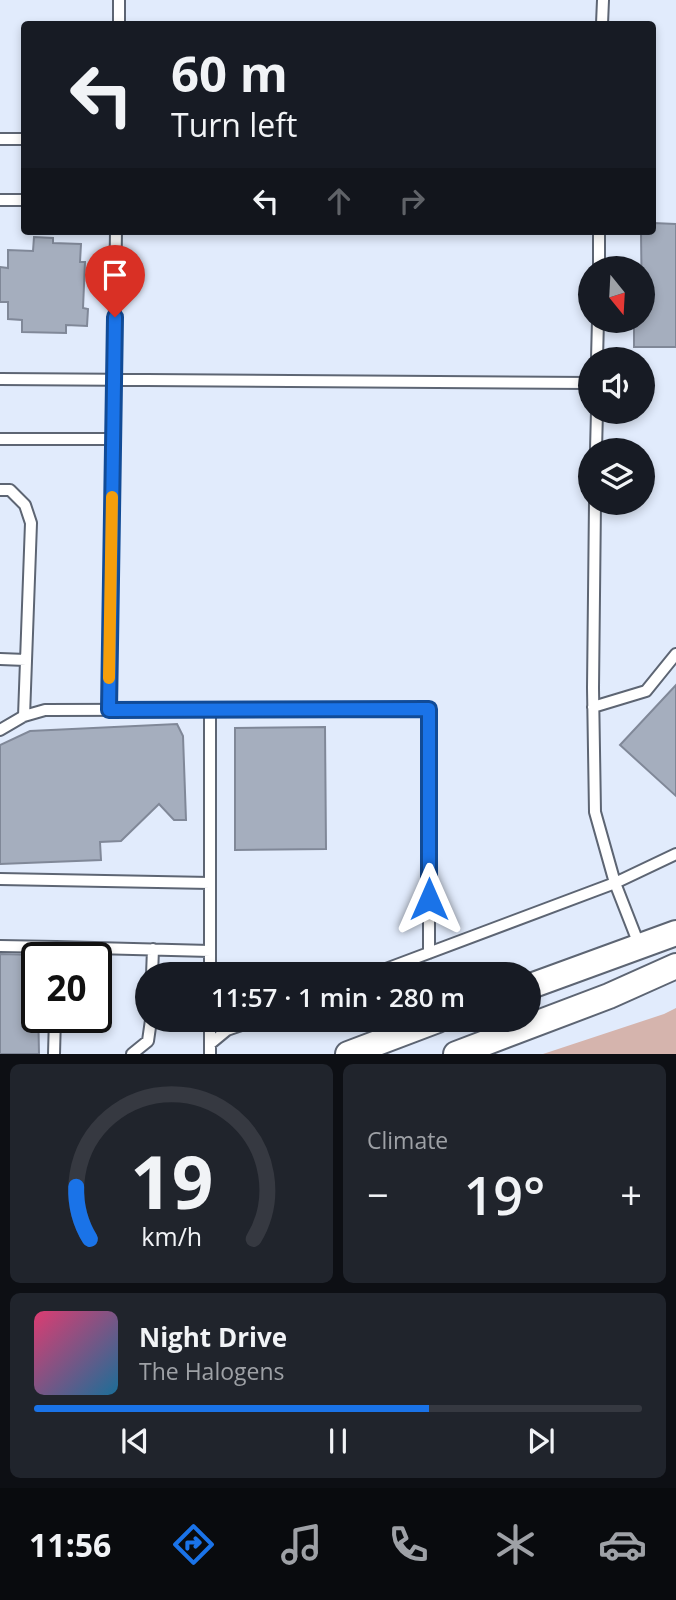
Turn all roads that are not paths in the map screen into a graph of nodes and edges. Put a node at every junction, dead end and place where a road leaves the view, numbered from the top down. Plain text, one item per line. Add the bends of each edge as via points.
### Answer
1 (119, 0) edge
2 (603, 0) edge
3 (119, 21) edge
4 (602, 21) edge
5 (0, 139) edge
6 (21, 139) edge
7 (0, 200) edge
8 (21, 200) edge
9 (116, 235) edge
10 (599, 235) edge
11 (599, 256) edge
12 (114, 378) junction
13 (0, 379) edge
14 (578, 383) edge
15 (0, 439) edge
16 (113, 439) junction
17 (0, 490) edge
18 (595, 515) edge
19 (676, 654) edge
20 (0, 659) edge
21 (26, 660) junction
22 (593, 707) junction
23 (109, 710) junction
24 (210, 710) junction
25 (24, 716) junction
26 (0, 730) edge
27 (676, 854) edge
28 (0, 879) edge
29 (210, 883) junction
30 (615, 883) junction
31 (676, 933) edge
32 (0, 946) edge
33 (21, 948) edge
34 (640, 948) junction
35 (153, 949) junction
36 (112, 950) edge
37 (210, 951) junction
38 (429, 953) junction
39 (152, 962) edge
40 (210, 962) edge
41 (405, 962) edge
42 (676, 966) edge
43 (652, 977) junction
44 (541, 982) edge
45 (149, 1032) edge
46 (225, 1032) edge
47 (407, 1032) edge
48 (55, 1033) edge
49 (210, 1049) edge
50 (54, 1054) edge
51 (132, 1054) edge
52 (348, 1054) edge
53 (456, 1054) edge

1 - 3 lane
2 - 4 lane
5 - 6 lane
7 - 8 lane
9 - 12 lane
10 - 11 lane
12 - 13 lane
12 - 14 lane
12 - 16 lane
15 - 16 lane
16 - 23 lane
17 - 21 lane via 10,490 25,505 31,523
18 - 22 lane
19 - 22 lane via 646,691
20 - 21 lane
21 - 25 lane
22 - 30 lane via 595,812
23 - 24 lane
23 - 25 lane via 45,710
24 - 29 lane
24 - 38 lane via 429,709
25 - 26 lane
27 - 30 lane
28 - 29 lane
29 - 37 lane
30 - 34 lane
30 - 38 lane
31 - 34 street
32 - 33 lane
34 - 43 street
34 - 44 street
35 - 36 lane
35 - 37 lane
35 - 39 lane
37 - 40 lane
38 - 41 lane
42 - 43 street
43 - 53 street
45 - 51 lane via 148,1041
46 - 49 lane
47 - 52 street
48 - 50 lane

